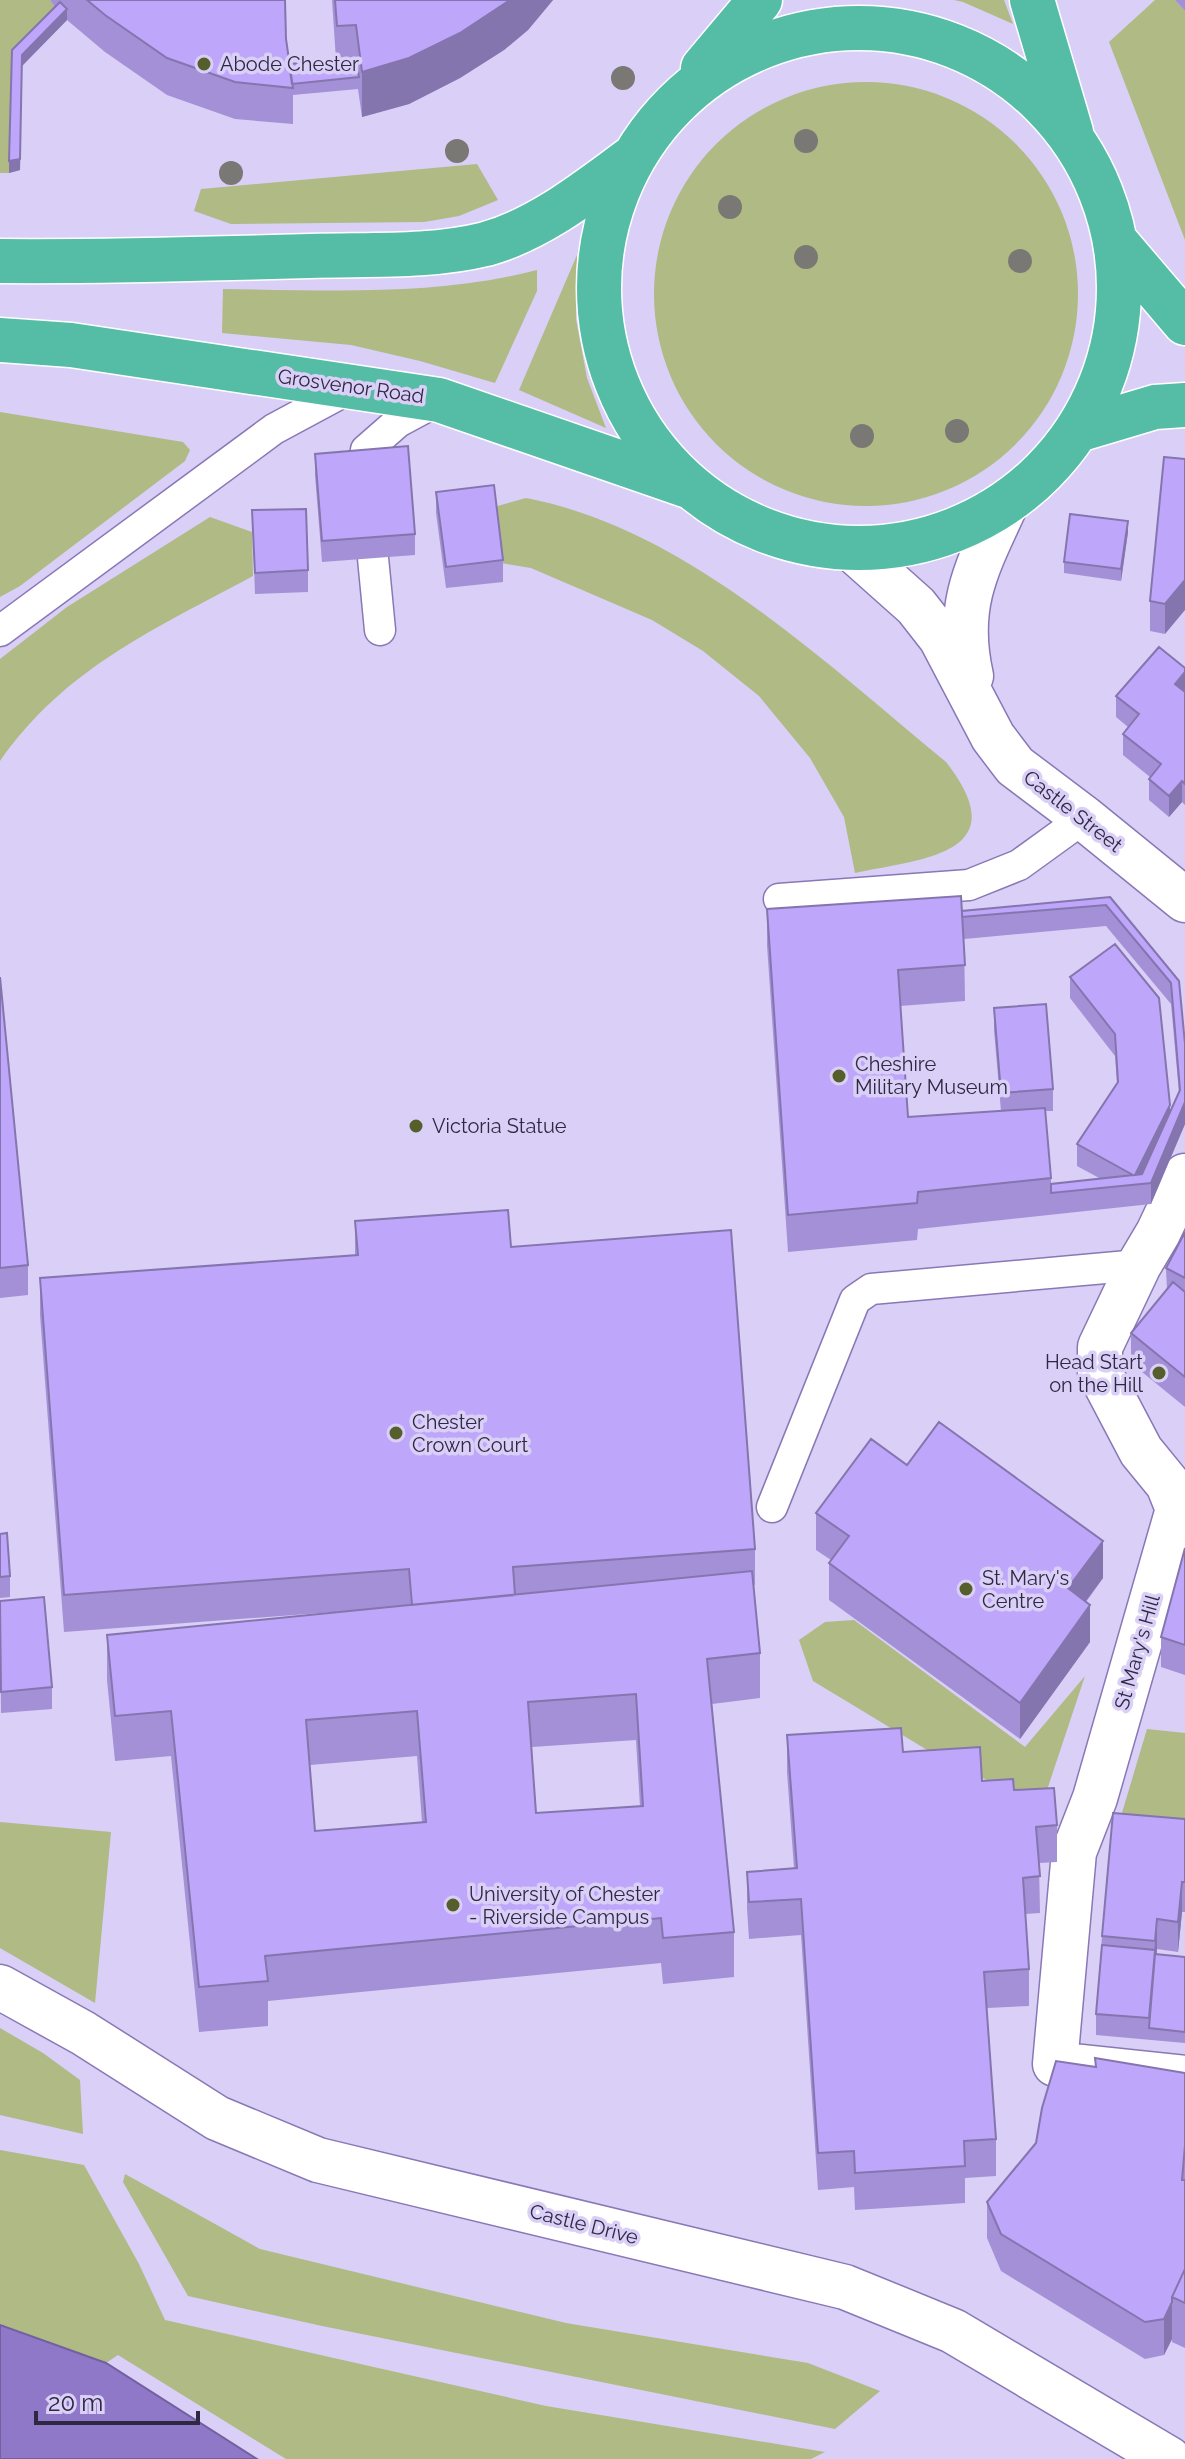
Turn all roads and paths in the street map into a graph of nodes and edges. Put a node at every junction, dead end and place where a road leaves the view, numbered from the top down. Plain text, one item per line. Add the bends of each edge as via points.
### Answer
1 (760, 0) edge
2 (1032, 0) edge
3 (676, 101) junction
4 (1073, 138) junction
5 (632, 158) junction
6 (1116, 242) junction
7 (0, 261) edge
8 (1185, 323) edge
9 (0, 340) edge
10 (354, 386) junction
11 (439, 400) junction
12 (1185, 405) edge
13 (1078, 430) junction
14 (363, 471) edge
15 (690, 487) junction
16 (1006, 504) junction
17 (852, 549) junction
18 (373, 558) edge
19 (380, 630) dead end
20 (0, 631) edge
21 (978, 706) junction
22 (1084, 818) junction
23 (779, 899) dead end
24 (1185, 900) edge
25 (1185, 1176) edge
26 (1139, 1265) junction
27 (772, 1507) dead end
28 (0, 1987) edge
29 (1185, 2078) edge
30 (1169, 2459) edge

1 - 3 highway
2 - 4 highway
3 - 4 highway via 736,56 807,31 883,28 956,45 1021,83
3 - 5 highway
4 - 6 highway via 1100,188
5 - 7 highway via 529,226 487,243 431,253
5 - 15 highway via 605,225 602,253 598,297 610,368 642,433
6 - 8 highway
6 - 13 highway via 1119,308 1106,372
9 - 10 highway, Grosvenor Road via 71,345
10 - 11 highway, Grosvenor Road
10 - 20 lane via 274,429
11 - 14 lane via 398,422 366,450
11 - 15 highway, Grosvenor Road
12 - 13 highway via 1155,407
13 - 16 highway via 1046,471
15 - 17 highway via 739,520 794,541
16 - 17 highway via 933,539
16 - 21 street, Castle Street via 967,603 964,626
17 - 21 street, Castle Street via 941,638
18 - 19 lane
21 - 22 street, Castle Street via 1015,766
22 - 23 lane via 1019,865 969,885
22 - 24 street, Castle Street
25 - 26 street, St Mary's Hill
26 - 27 lane via 871,1289 855,1300
26 - 29 street, St Mary's Hill via 1100,1347 1100,1373 1178,1509 1095,1798 1074,1852 1055,2064
28 - 30 street, Castle Drive via 217,2118 318,2160 845,2287 953,2331

